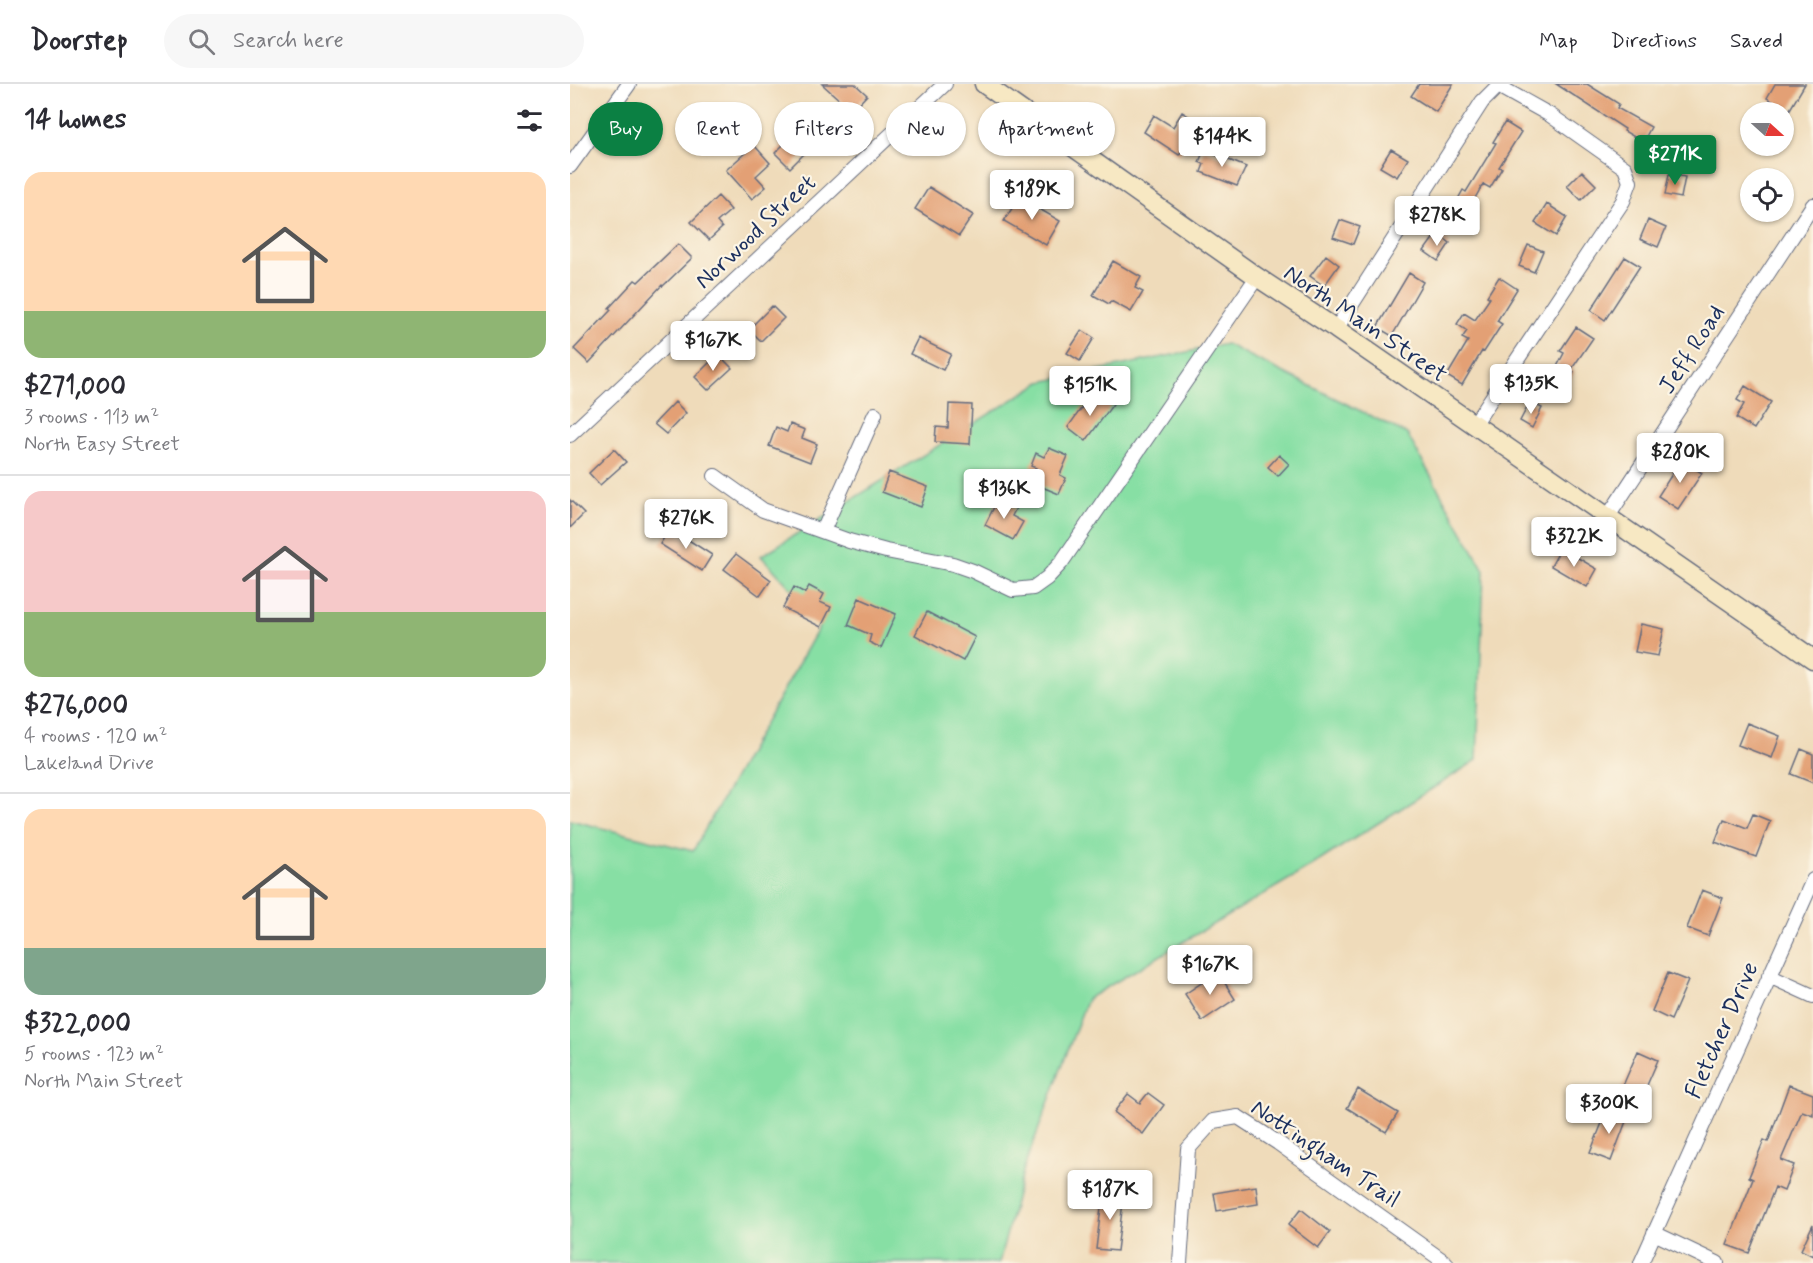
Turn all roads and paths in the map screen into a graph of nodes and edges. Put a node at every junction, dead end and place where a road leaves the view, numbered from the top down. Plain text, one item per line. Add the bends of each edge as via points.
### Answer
1 (629, 84) edge
2 (945, 84) edge
3 (984, 84) edge
4 (570, 166) edge
5 (1813, 206) edge
6 (1257, 277) junction
7 (1336, 329) junction
8 (875, 414) dead end
9 (1473, 426) junction
10 (570, 435) edge
11 (715, 476) dead end
12 (1607, 518) junction
13 (823, 531) junction
14 (1813, 659) edge
15 (1813, 880) edge
16 (1769, 976) junction
17 (1813, 996) edge
18 (1654, 1233) junction
19 (1180, 1263) edge
20 (1446, 1263) edge
21 (1641, 1263) edge
22 (1717, 1263) edge

1 - 4 street
2 - 10 street, Norwood Street
3 - 6 street, North Main Street
5 - 12 street, Jeff Road
6 - 7 street, North Main Street
6 - 13 street via 1061,563 1033,588 1013,590 953,564 886,551
7 - 9 street, North Main Street
7 - 9 street via 1482,102 1498,86 1550,115 1625,168 1630,182 1623,201
8 - 13 street
9 - 12 street, North Main Street
11 - 13 street via 763,510
12 - 14 street, North Main Street
15 - 16 street, Fletcher Drive
16 - 17 street
16 - 18 street, Fletcher Drive
18 - 21 street, Fletcher Drive
18 - 22 street
19 - 20 street, Nottingham Trail via 1188,1149 1213,1121 1238,1118

